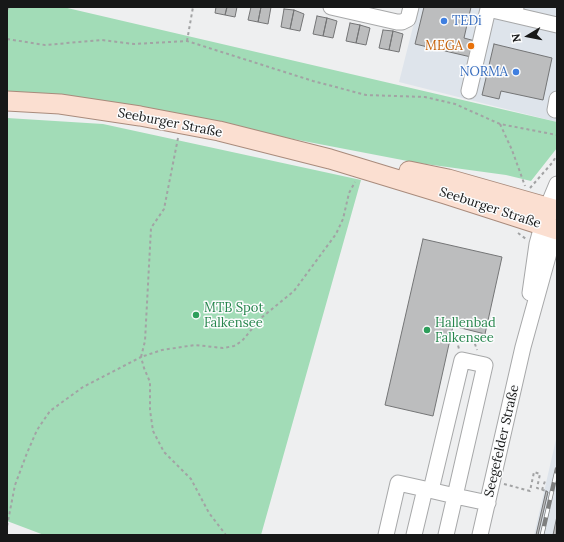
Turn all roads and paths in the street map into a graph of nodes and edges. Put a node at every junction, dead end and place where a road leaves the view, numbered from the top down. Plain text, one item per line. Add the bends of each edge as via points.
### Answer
1 (9, 7) edge
2 (193, 7) edge
3 (331, 7) edge
4 (411, 7) edge
5 (7, 10) edge
6 (515, 11) edge
7 (557, 25) edge
8 (7, 38) edge
9 (187, 41) junction
10 (469, 91) dead end
11 (7, 101) edge
12 (500, 124) junction
13 (179, 134) dead end
14 (557, 135) edge
15 (357, 180) dead end
16 (557, 184) edge
17 (526, 191) dead end
18 (553, 222) edge
19 (141, 357) junction
20 (504, 477) dead end
21 (545, 481) dead end
22 (428, 489) junction
23 (542, 490) junction
24 (546, 491) dead end
25 (455, 496) junction
26 (488, 503) junction
27 (8, 515) edge
28 (7, 526) edge
29 (226, 535) edge
30 (386, 535) edge
31 (414, 535) edge
32 (446, 535) edge
33 (480, 535) edge

1 - 5 path
2 - 9 path
3 - 4 street via 397,22 408,19
6 - 7 street
6 - 10 street via 488,9
8 - 9 path via 45,45 102,40 134,44
9 - 12 path via 366,95 426,97 455,104
11 - 18 main road, Seeburger Straße via 60,104 219,131 330,159 445,194
12 - 14 path
12 - 17 path
13 - 19 path via 164,209 151,228 145,341
15 - 19 path via 349,193 336,234 328,246 294,291 261,318 242,341 223,348 195,345 162,350
16 - 18 street, Seegefelder Straße
18 - 26 street, Seegefelder Straße via 536,251 523,347
19 - 27 path via 83,387 50,411 37,430 27,453 15,485
19 - 29 path via 150,382 153,431 164,452 190,479 209,513
20 - 23 path via 503,484 530,491 534,472 540,474 537,488
21 - 23 path
22 - 25 street
22 - 25 street via 462,360 485,365
22 - 30 street via 398,483
22 - 31 street
23 - 24 path
25 - 26 street
25 - 32 street
26 - 33 street, Seegefelder Straße
27 - 28 path

